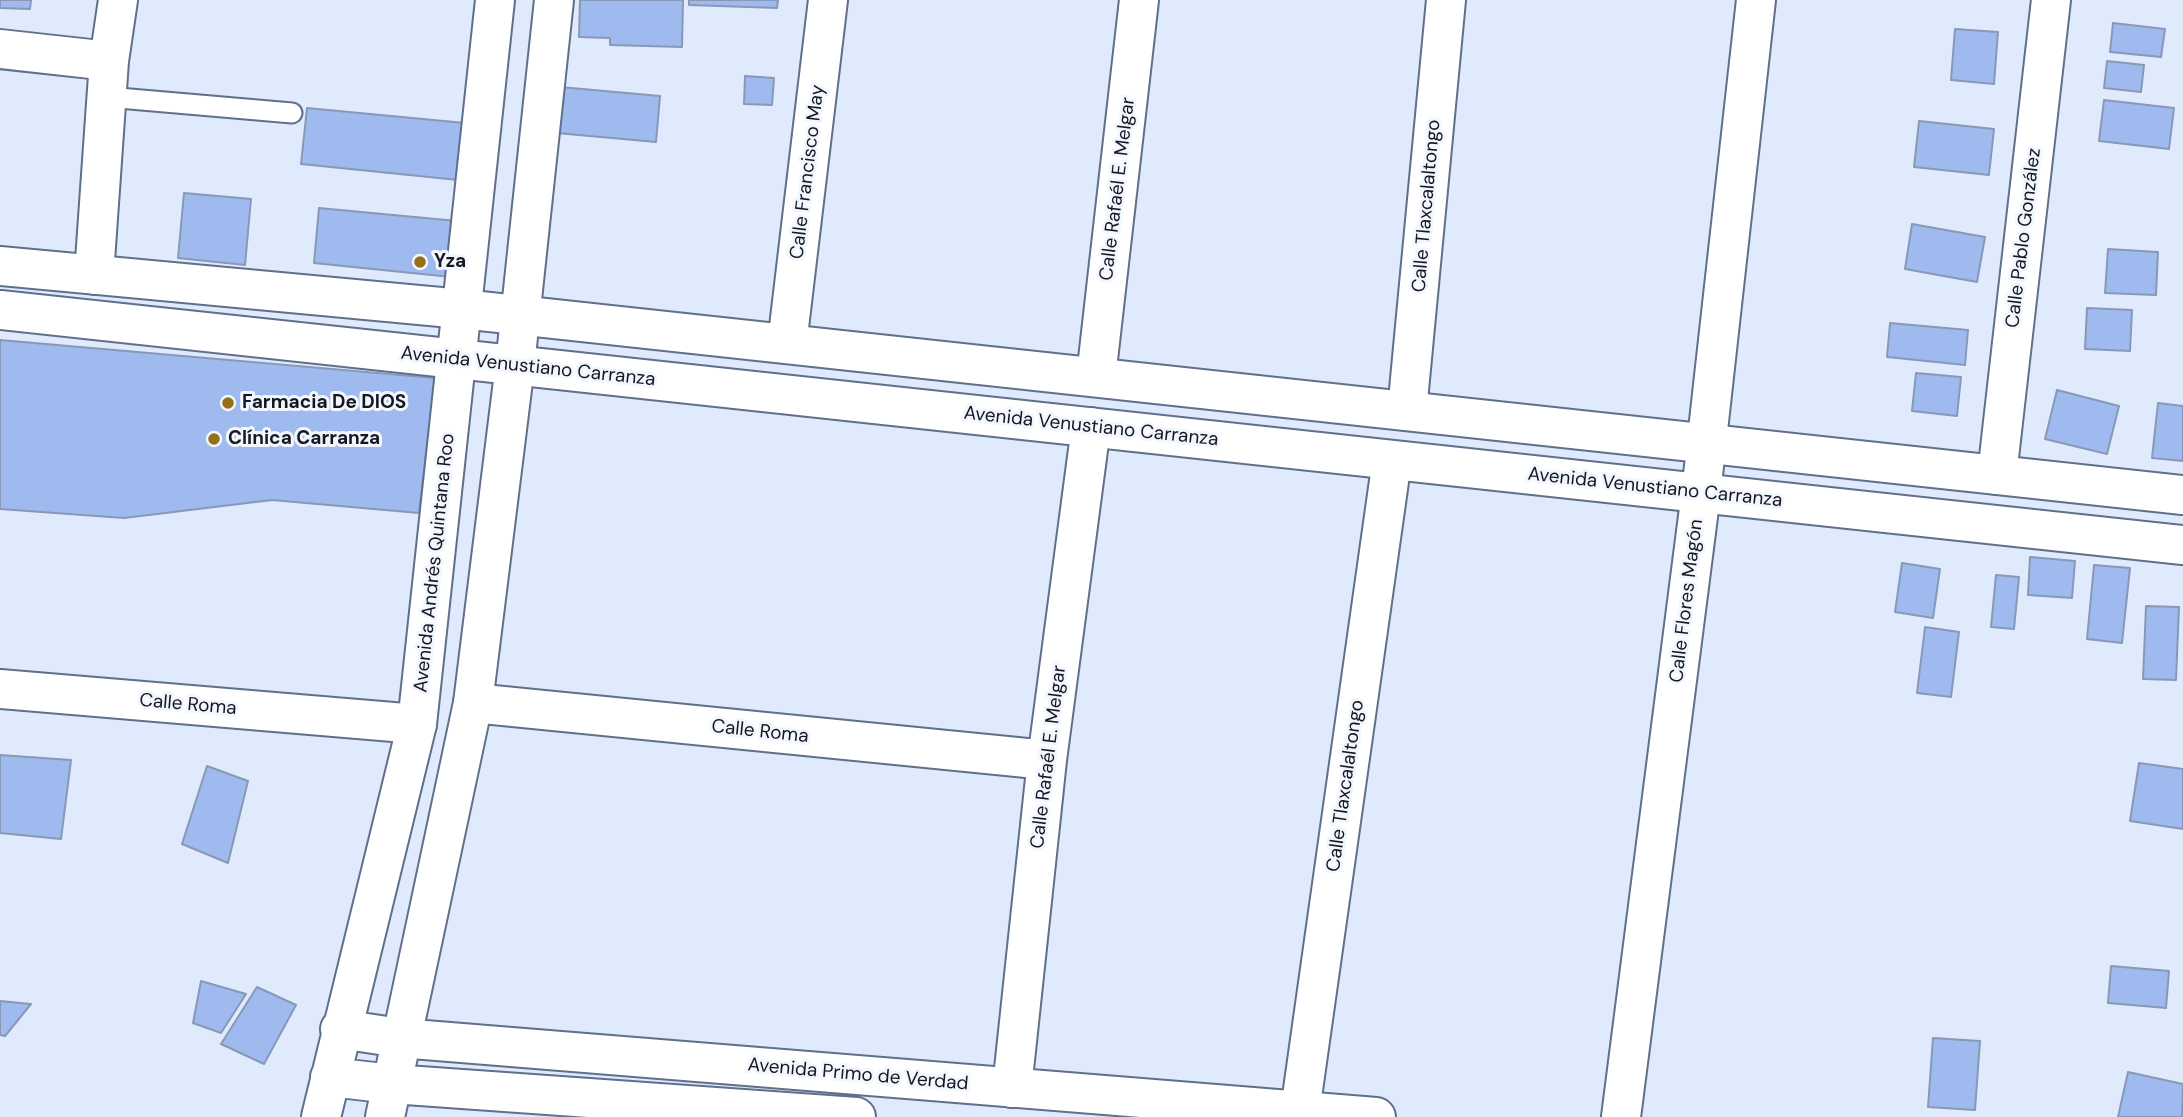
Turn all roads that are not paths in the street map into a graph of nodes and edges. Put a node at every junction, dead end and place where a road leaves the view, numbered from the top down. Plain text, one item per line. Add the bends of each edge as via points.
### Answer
1 (118, 0) edge
2 (495, 0) edge
3 (554, 0) edge
4 (828, 0) edge
5 (1139, 0) edge
6 (1446, 0) edge
7 (1756, 0) edge
8 (2051, 0) edge
9 (0, 49) edge
10 (108, 79) junction
11 (292, 113) dead end
12 (0, 266) edge
13 (94, 275) junction
14 (462, 309) junction
15 (0, 310) edge
16 (520, 315) junction
17 (787, 344) junction
18 (457, 359) junction
19 (515, 365) junction
20 (1096, 377) junction
21 (1407, 411) junction
22 (1091, 427) junction
23 (1705, 444) junction
24 (1392, 460) junction
25 (1997, 475) junction
26 (1701, 493) junction
27 (2183, 495) edge
28 (2183, 545) edge
29 (0, 689) edge
30 (474, 703) junction
31 (417, 724) junction
32 (1047, 760) junction
33 (340, 1029) junction
34 (400, 1038) junction
35 (330, 1077) junction
36 (1012, 1088) junction
37 (388, 1101) edge
38 (1300, 1111) junction
39 (321, 1117) edge
40 (856, 1117) edge
41 (1376, 1117) edge
42 (1621, 1117) edge

1 - 10 street
2 - 14 street, Avenida Andrés Quintana Roo
3 - 16 street
4 - 17 street, Calle Francisco May
5 - 20 street, Calle Rafaél E. Melgar
6 - 21 street, Calle Tlaxcalaltongo
7 - 23 street, Calle Flores Magón
8 - 25 street, Calle Pablo González
9 - 10 street
10 - 11 lane
10 - 13 street
12 - 13 street
13 - 14 street
14 - 16 street
14 - 18 street, Avenida Andrés Quintana Roo
15 - 18 street, Avenida Venustiano Carranza
16 - 17 street
16 - 19 street
17 - 20 street
18 - 19 street, Avenida Venustiano Carranza
18 - 31 street, Avenida Andrés Quintana Roo
19 - 22 street, Avenida Venustiano Carranza
19 - 30 street
20 - 21 street
21 - 23 street
22 - 24 street, Avenida Venustiano Carranza
22 - 32 street, Calle Rafaél E. Melgar
23 - 25 street
23 - 26 street, Calle Flores Magón
24 - 26 street, Avenida Venustiano Carranza
24 - 38 street, Calle Tlaxcalaltongo
25 - 27 street
26 - 28 street, Avenida Venustiano Carranza
26 - 42 street, Calle Flores Magón
29 - 31 street, Calle Roma
30 - 32 street, Calle Roma
30 - 34 street
31 - 33 street, Avenida Andrés Quintana Roo
32 - 36 street, Calle Rafaél E. Melgar
33 - 34 street, Avenida Primo de Verdad
33 - 35 street, Avenida Andrés Quintana Roo
34 - 36 street, Avenida Primo de Verdad
34 - 37 street
35 - 37 street
35 - 39 street, Avenida Andrés Quintana Roo
36 - 38 street, Avenida Primo de Verdad
37 - 40 street
38 - 41 street, Avenida Primo de Verdad

